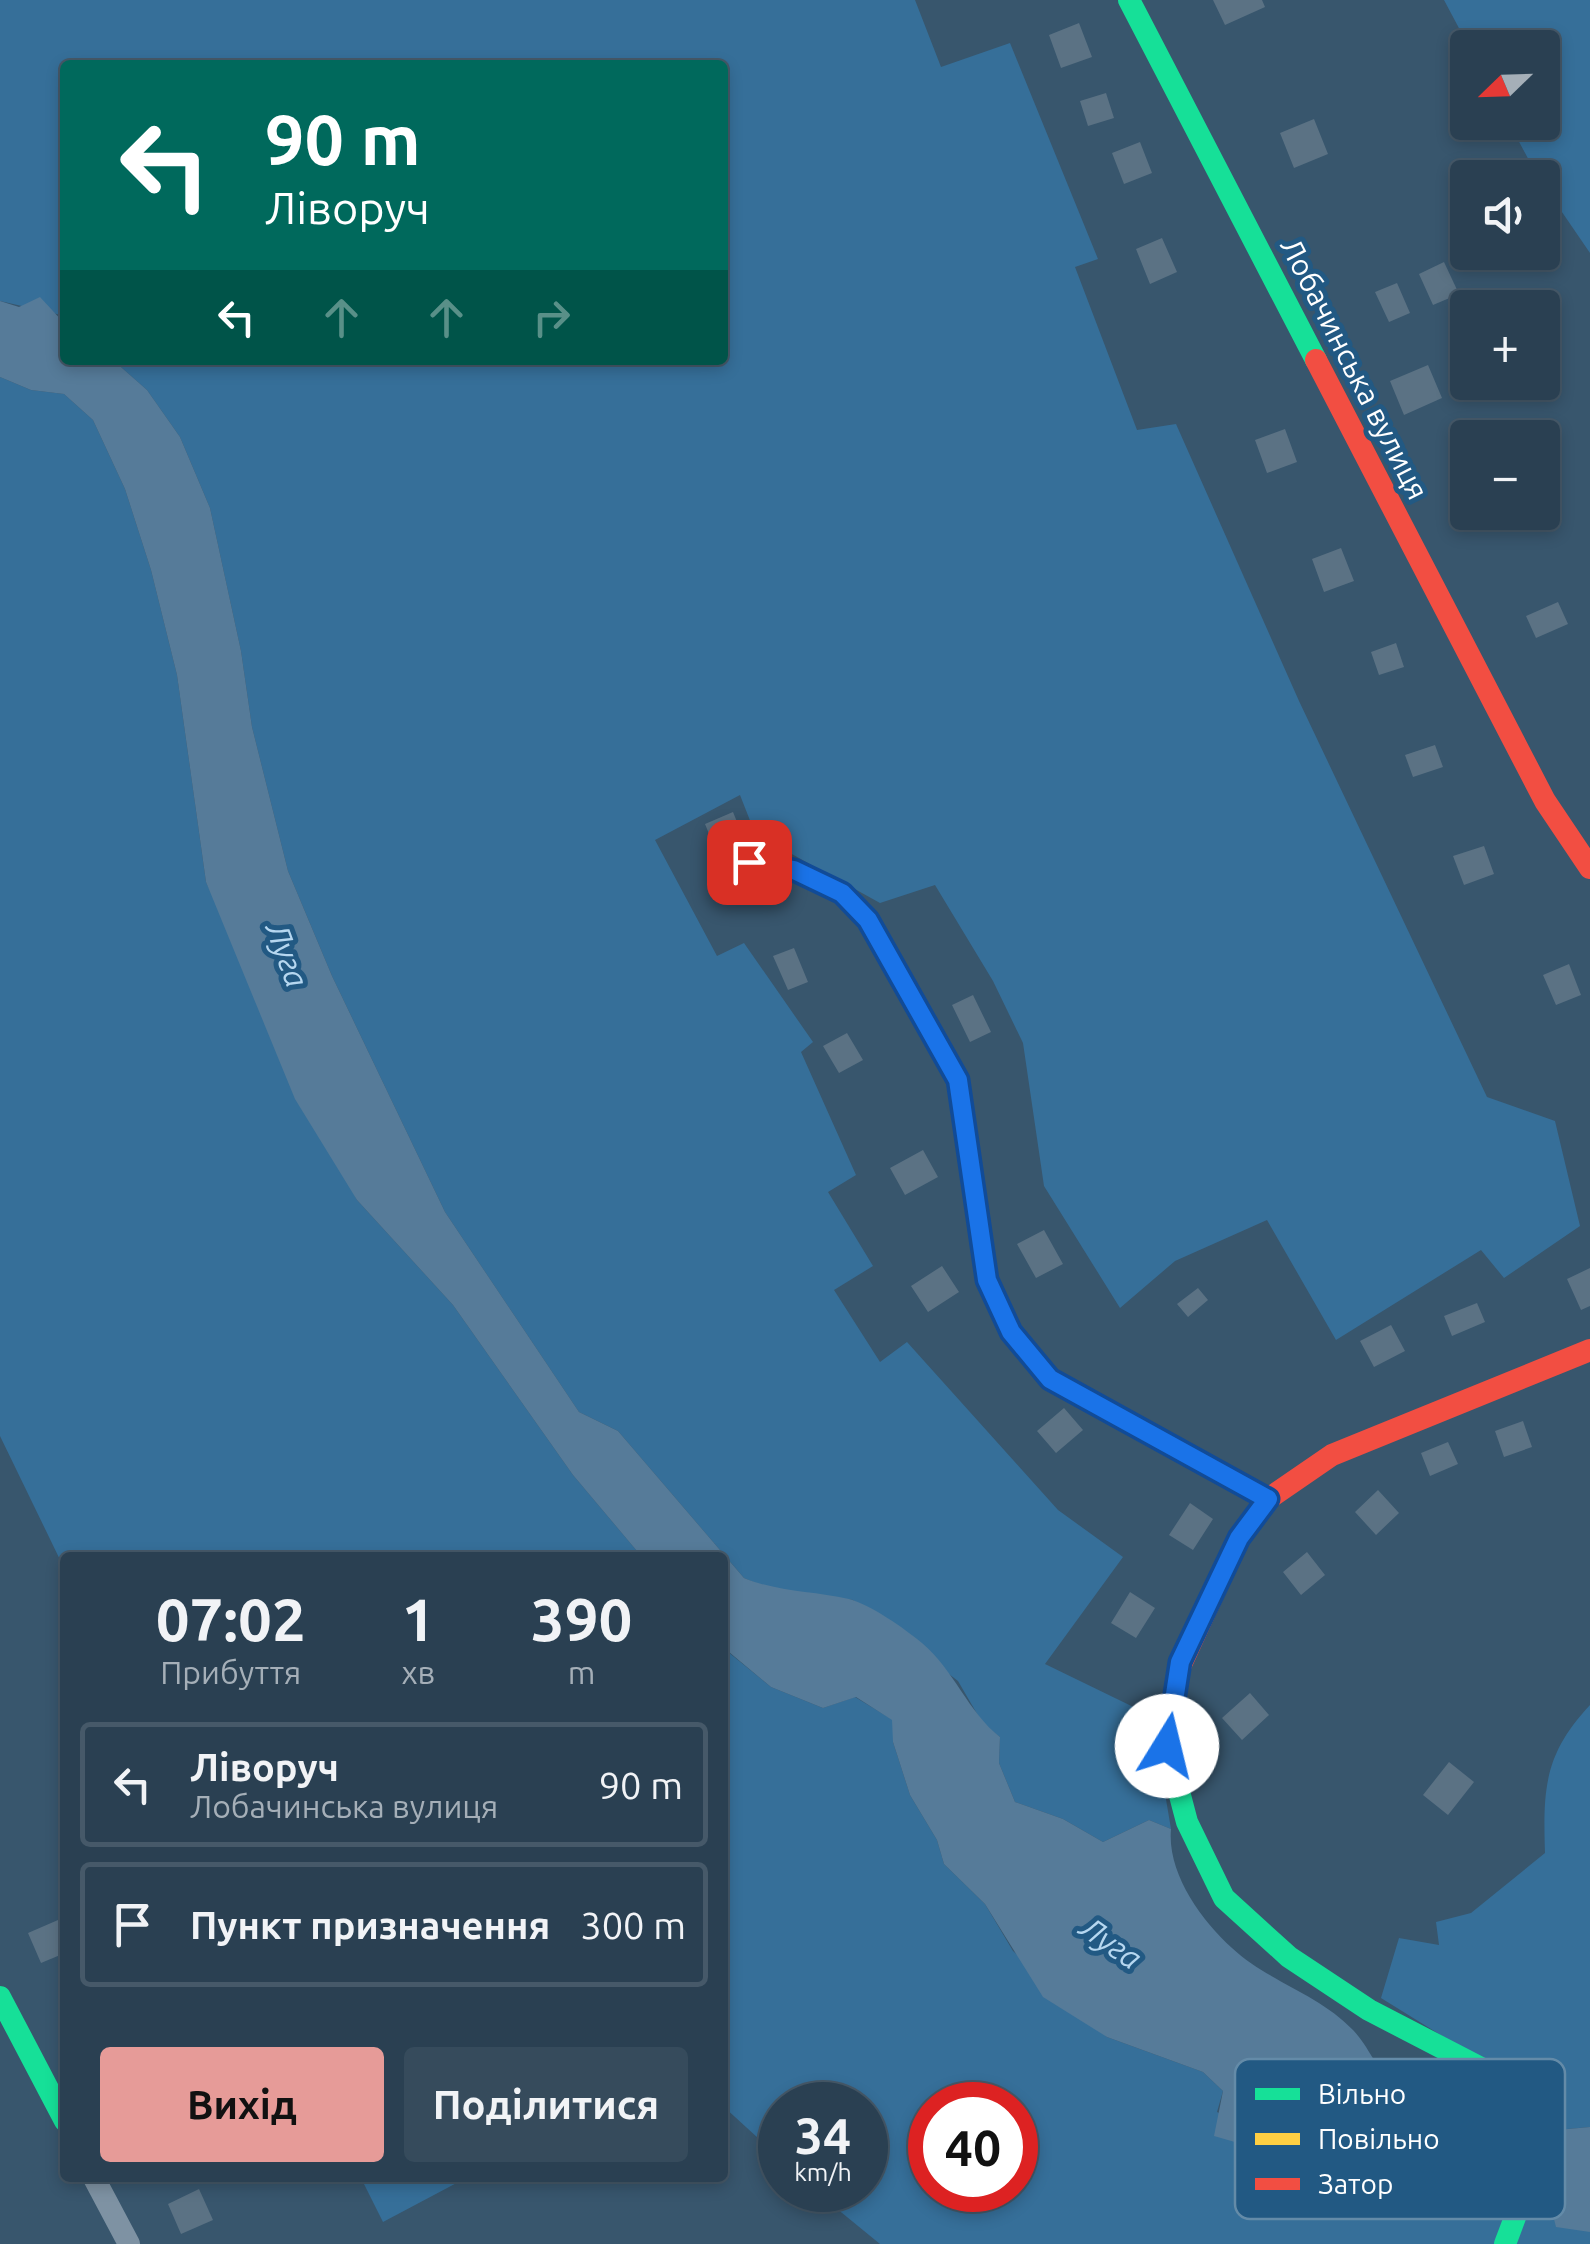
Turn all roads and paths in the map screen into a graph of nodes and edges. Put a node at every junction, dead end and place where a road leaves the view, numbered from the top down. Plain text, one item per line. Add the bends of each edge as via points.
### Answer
1 (1129, 0) edge
2 (749, 862) dead end
3 (1590, 868) edge
4 (1590, 1350) edge
5 (1268, 1499) junction
6 (0, 1996) edge
7 (1464, 2059) edge
8 (60, 2111) edge
9 (96, 2182) edge
10 (1515, 2219) edge
11 (129, 2244) edge
12 (1505, 2244) edge

1 - 3 street, Лобачинська вулиця via 1545,801
2 - 5 street via 794,870 842,893 868,920 958,1080 987,1280 1011,1332 1050,1379
4 - 5 street via 1332,1455
5 - 7 street via 1239,1538 1180,1662 1167,1746 1187,1822 1224,1898 1289,1957 1369,2010
6 - 8 street
9 - 11 street
10 - 12 street

